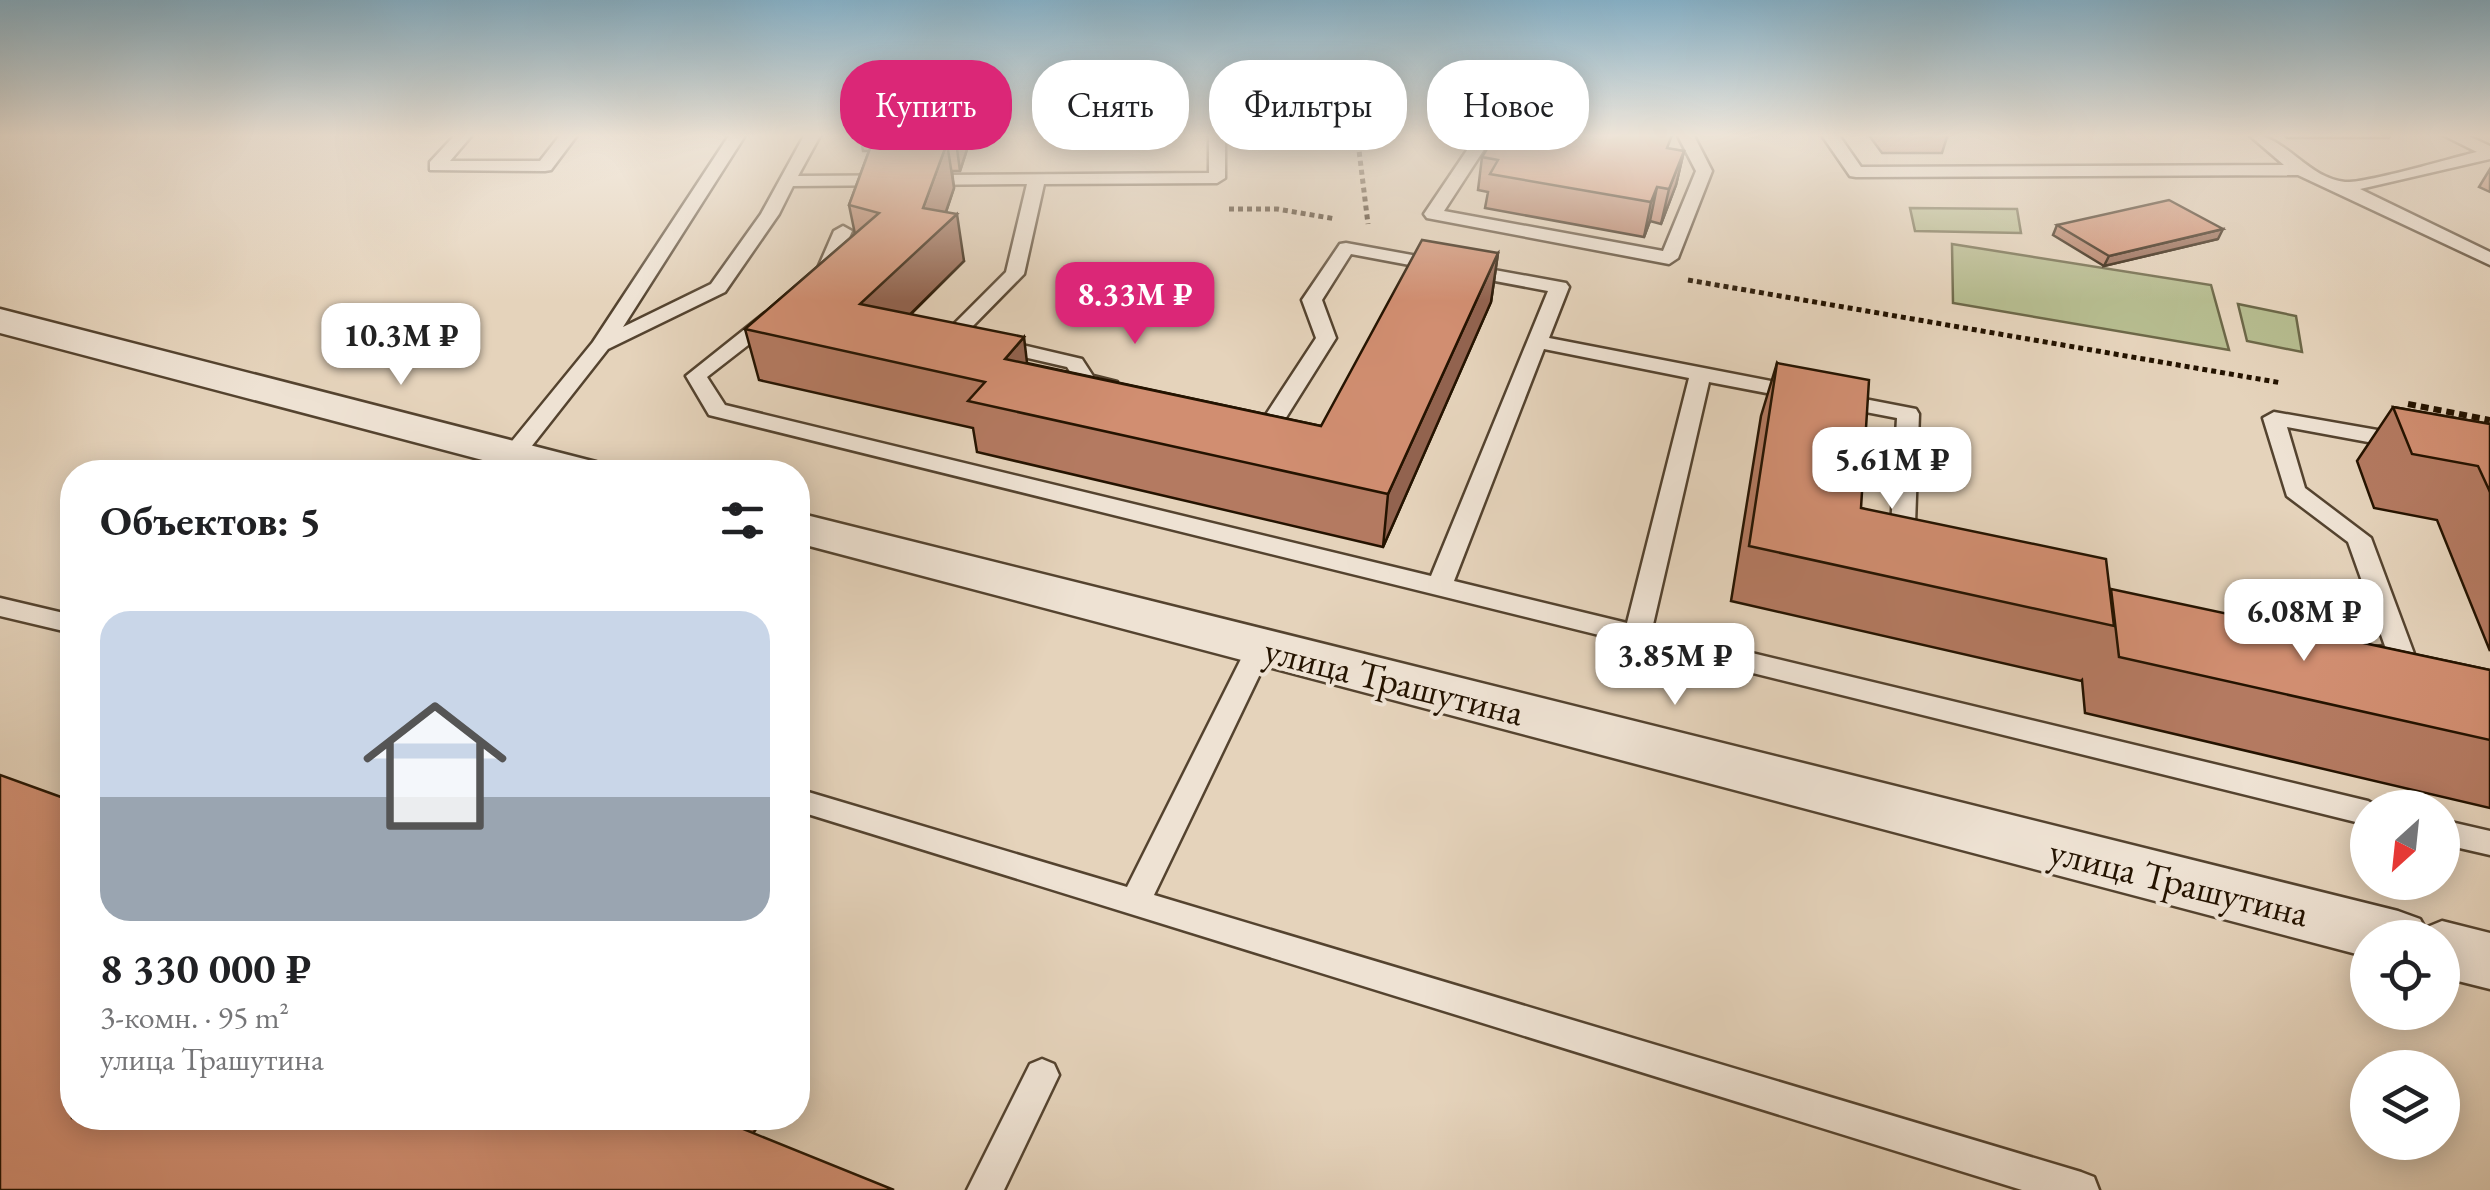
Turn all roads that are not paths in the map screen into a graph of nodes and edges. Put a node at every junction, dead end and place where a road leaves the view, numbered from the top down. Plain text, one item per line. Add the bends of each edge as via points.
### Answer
1 (702, 190) edge
2 (783, 190) edge
3 (1035, 190) edge
4 (1449, 190) edge
5 (1697, 190) edge
6 (2347, 190) edge
7 (843, 232) dead end
8 (2490, 259) edge
9 (0, 321) edge
10 (1537, 342) junction
11 (600, 345) junction
12 (1700, 374) junction
13 (1141, 393) edge
14 (1234, 415) edge
15 (2431, 447) edge
16 (512, 456) junction
17 (529, 460) edge
18 (810, 531) edge
19 (1956, 540) edge
20 (1440, 587) junction
21 (0, 606) edge
22 (60, 621) edge
23 (1638, 636) junction
24 (1260, 647) junction
25 (2348, 647) edge
26 (810, 804) edge
27 (2350, 809) edge
28 (2460, 836) edge
29 (2490, 843) edge
30 (1135, 902) junction
31 (2350, 926) edge
32 (2460, 954) edge
33 (2490, 961) edge
34 (1042, 1075) dead end
35 (985, 1190) edge
36 (2081, 1190) edge

1 - 11 lane
2 - 11 lane via 718,288
3 - 13 lane via 1015,274 953,335 1075,363 1085,380
4 - 5 lane via 1433,214 1669,258
6 - 8 lane
7 - 20 lane via 827,273 696,376 718,410
9 - 16 street
10 - 12 lane
10 - 14 lane via 1559,287 1346,248 1312,300 1326,338 1271,424
10 - 20 lane
11 - 16 lane
12 - 19 lane via 1908,414 1903,529
12 - 23 lane
15 - 25 lane via 2274,418 2295,491 2359,538 2402,659
16 - 17 street
18 - 24 street, улица Трашутина
20 - 23 lane
21 - 22 lane
23 - 27 lane
24 - 30 lane
24 - 31 street, улица Трашутина
26 - 30 lane
28 - 29 lane
30 - 36 lane
32 - 33 street
34 - 35 lane

